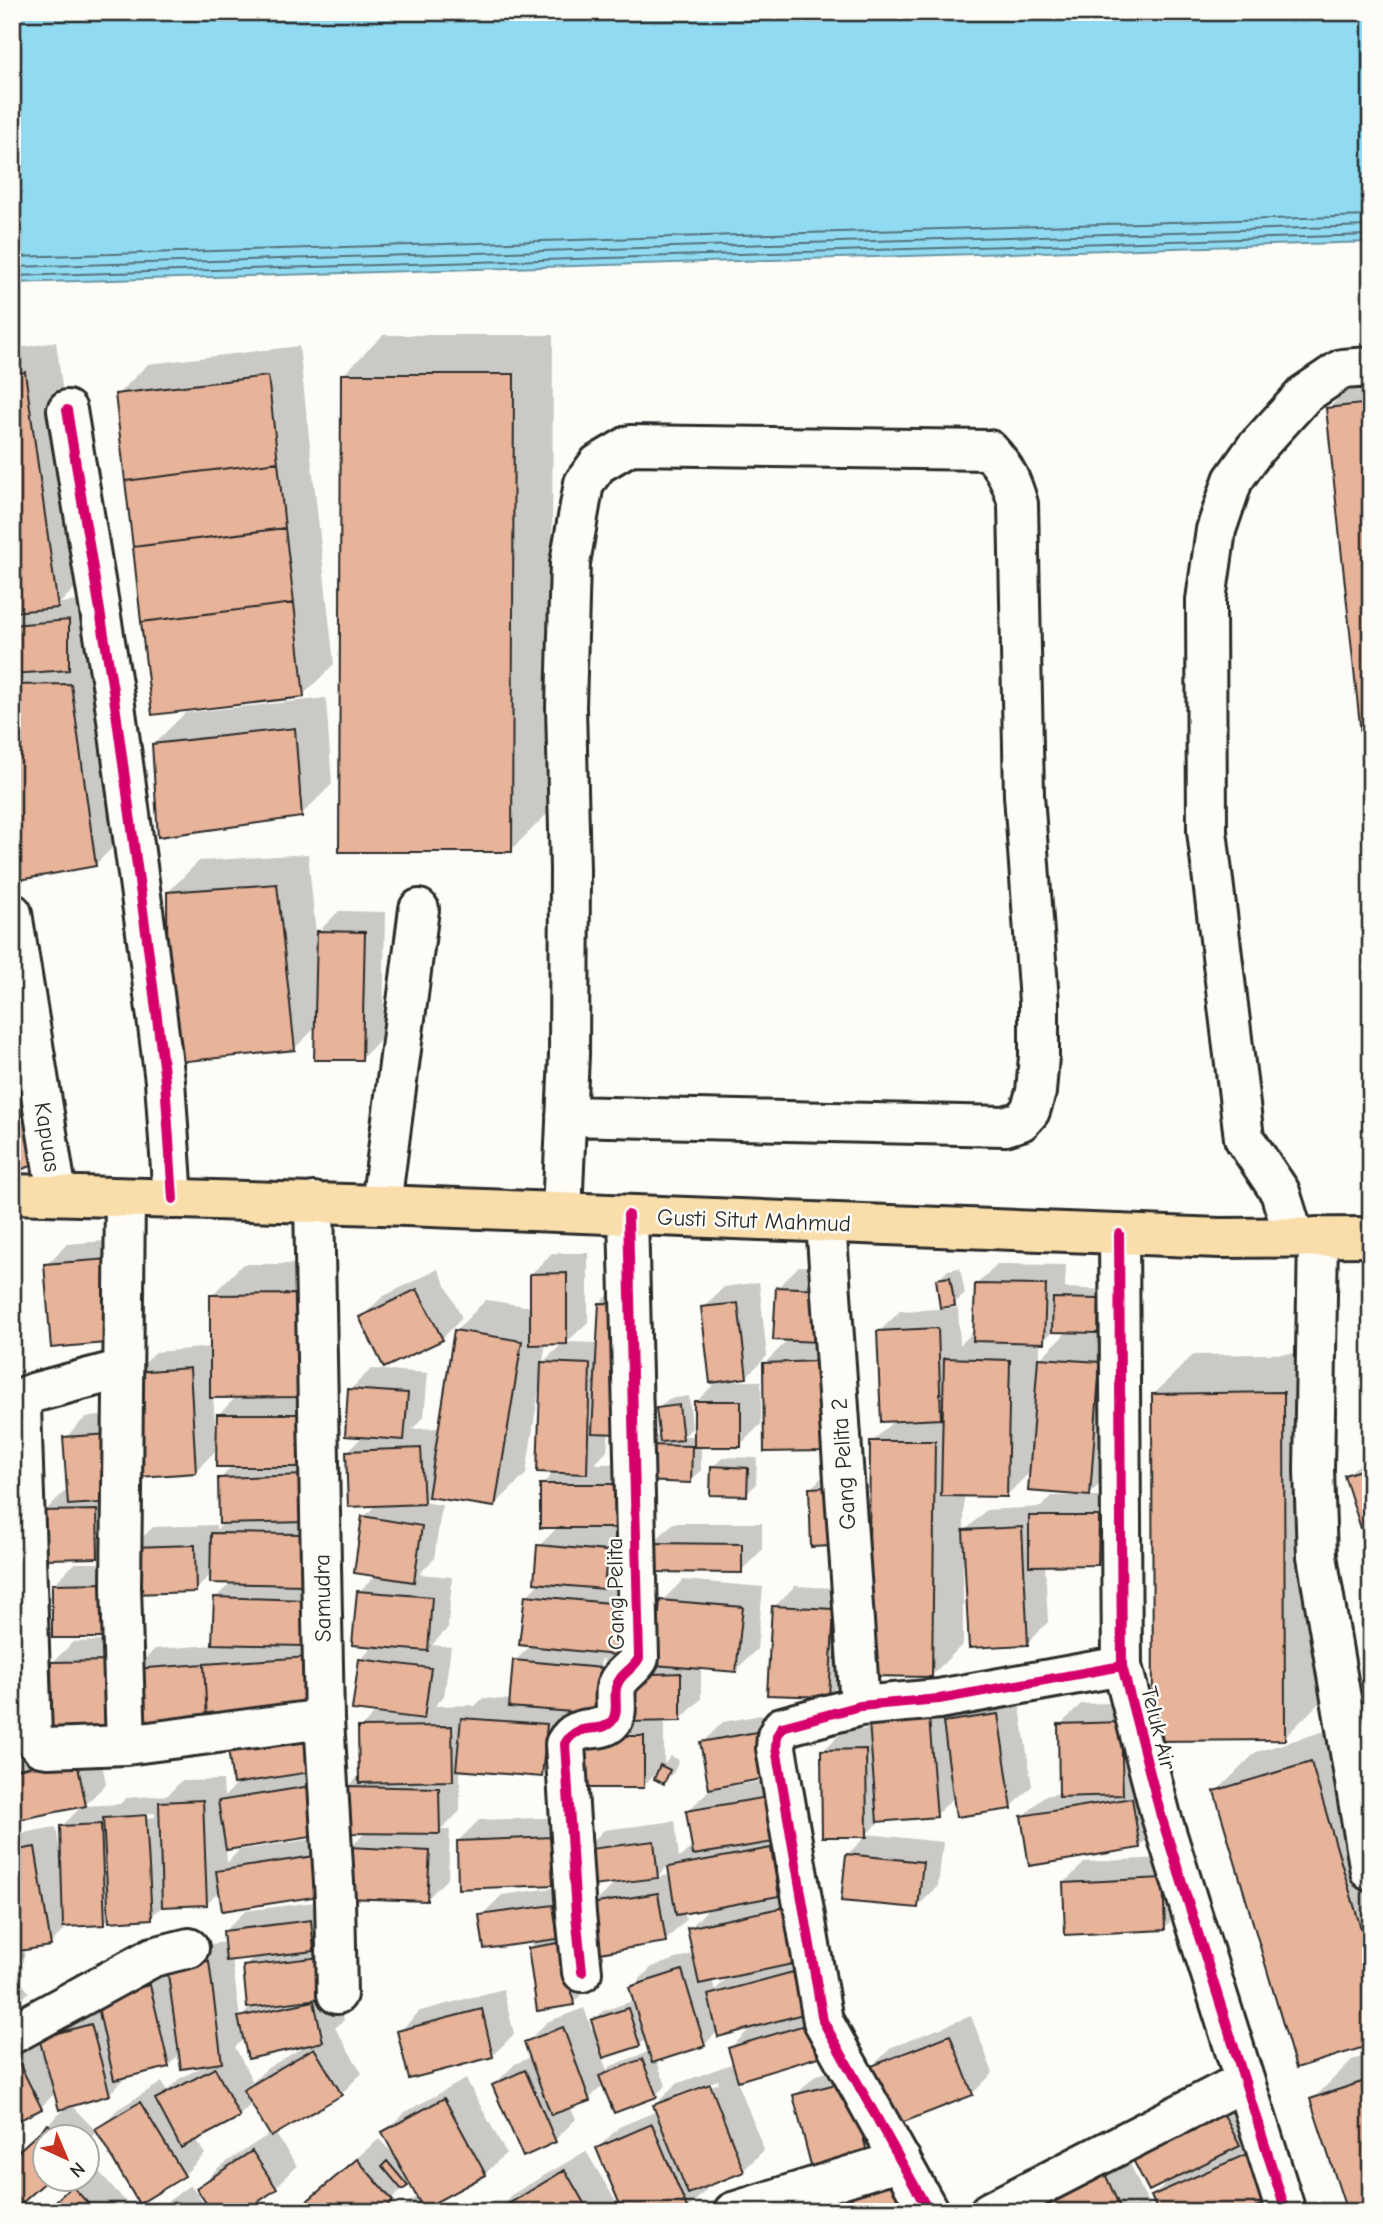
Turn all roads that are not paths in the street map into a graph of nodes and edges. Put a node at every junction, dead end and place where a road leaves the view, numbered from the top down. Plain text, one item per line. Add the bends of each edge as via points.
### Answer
1 (1371, 367) edge
2 (67, 410) dead end
3 (419, 909) dead end
4 (12, 913) edge
5 (566, 1116) junction
6 (12, 1194) edge
7 (57, 1195) junction
8 (125, 1198) junction
9 (173, 1199) junction
10 (313, 1202) junction
11 (381, 1205) junction
12 (562, 1212) junction
13 (628, 1215) junction
14 (826, 1223) junction
15 (1119, 1234) junction
16 (1306, 1237) junction
17 (1371, 1237) edge
18 (123, 1369) junction
19 (1122, 1666) junction
20 (860, 1706) junction
21 (324, 1719) junction
22 (127, 1745) junction
23 (1370, 1871) edge
24 (190, 1948) dead end
25 (582, 1972) dead end
26 (337, 1994) dead end
27 (12, 2034) edge
28 (1244, 2081) junction
29 (901, 2160) junction
30 (733, 2212) edge
31 (929, 2212) edge
32 (989, 2212) edge
33 (1286, 2212) edge

1 - 16 street via 1342,369 1305,394 1247,459 1233,480 1216,530 1206,600 1206,831 1244,1138
2 - 9 street via 113,690 146,933 165,1081
3 - 11 street
4 - 7 street, Kapuas
5 - 5 street via 567,655 570,563 584,483 598,464 629,445 989,450 1012,481 1018,505 1024,795 1039,1002 1039,1056 1030,1111 1021,1121 1005,1126
5 - 12 street
6 - 7 highway, Gusti Situt Mahmud
7 - 8 highway, Gusti Situt Mahmud
8 - 9 highway, Gusti Situt Mahmud
8 - 18 street
9 - 10 highway, Gusti Situt Mahmud
10 - 11 highway, Gusti Situt Mahmud
10 - 21 street, Samudra
11 - 12 highway, Gusti Situt Mahmud
12 - 13 highway, Gusti Situt Mahmud
13 - 14 highway, Gusti Situt Mahmud
13 - 25 street, Gang Pelita via 639,1658 616,1688 613,1721 574,1732 565,1744
14 - 15 highway, Gusti Situt Mahmud
14 - 20 street, Gang Pelita 2
15 - 16 highway, Gusti Situt Mahmud
15 - 19 street, Teluk Air
16 - 17 highway, Gusti Situt Mahmud
16 - 23 street via 1317,1556
18 - 22 street via 121,1587
18 - 22 street via 28,1395 21,1414 32,1737 48,1748
19 - 20 street via 939,1699
19 - 28 street, Teluk Air via 1161,1816
20 - 29 street via 782,1727 776,1748 823,2021
21 - 22 street
21 - 26 street, Samudra
24 - 27 street via 153,1957
28 - 32 street
28 - 33 street, Teluk Air
29 - 30 street
29 - 31 street

